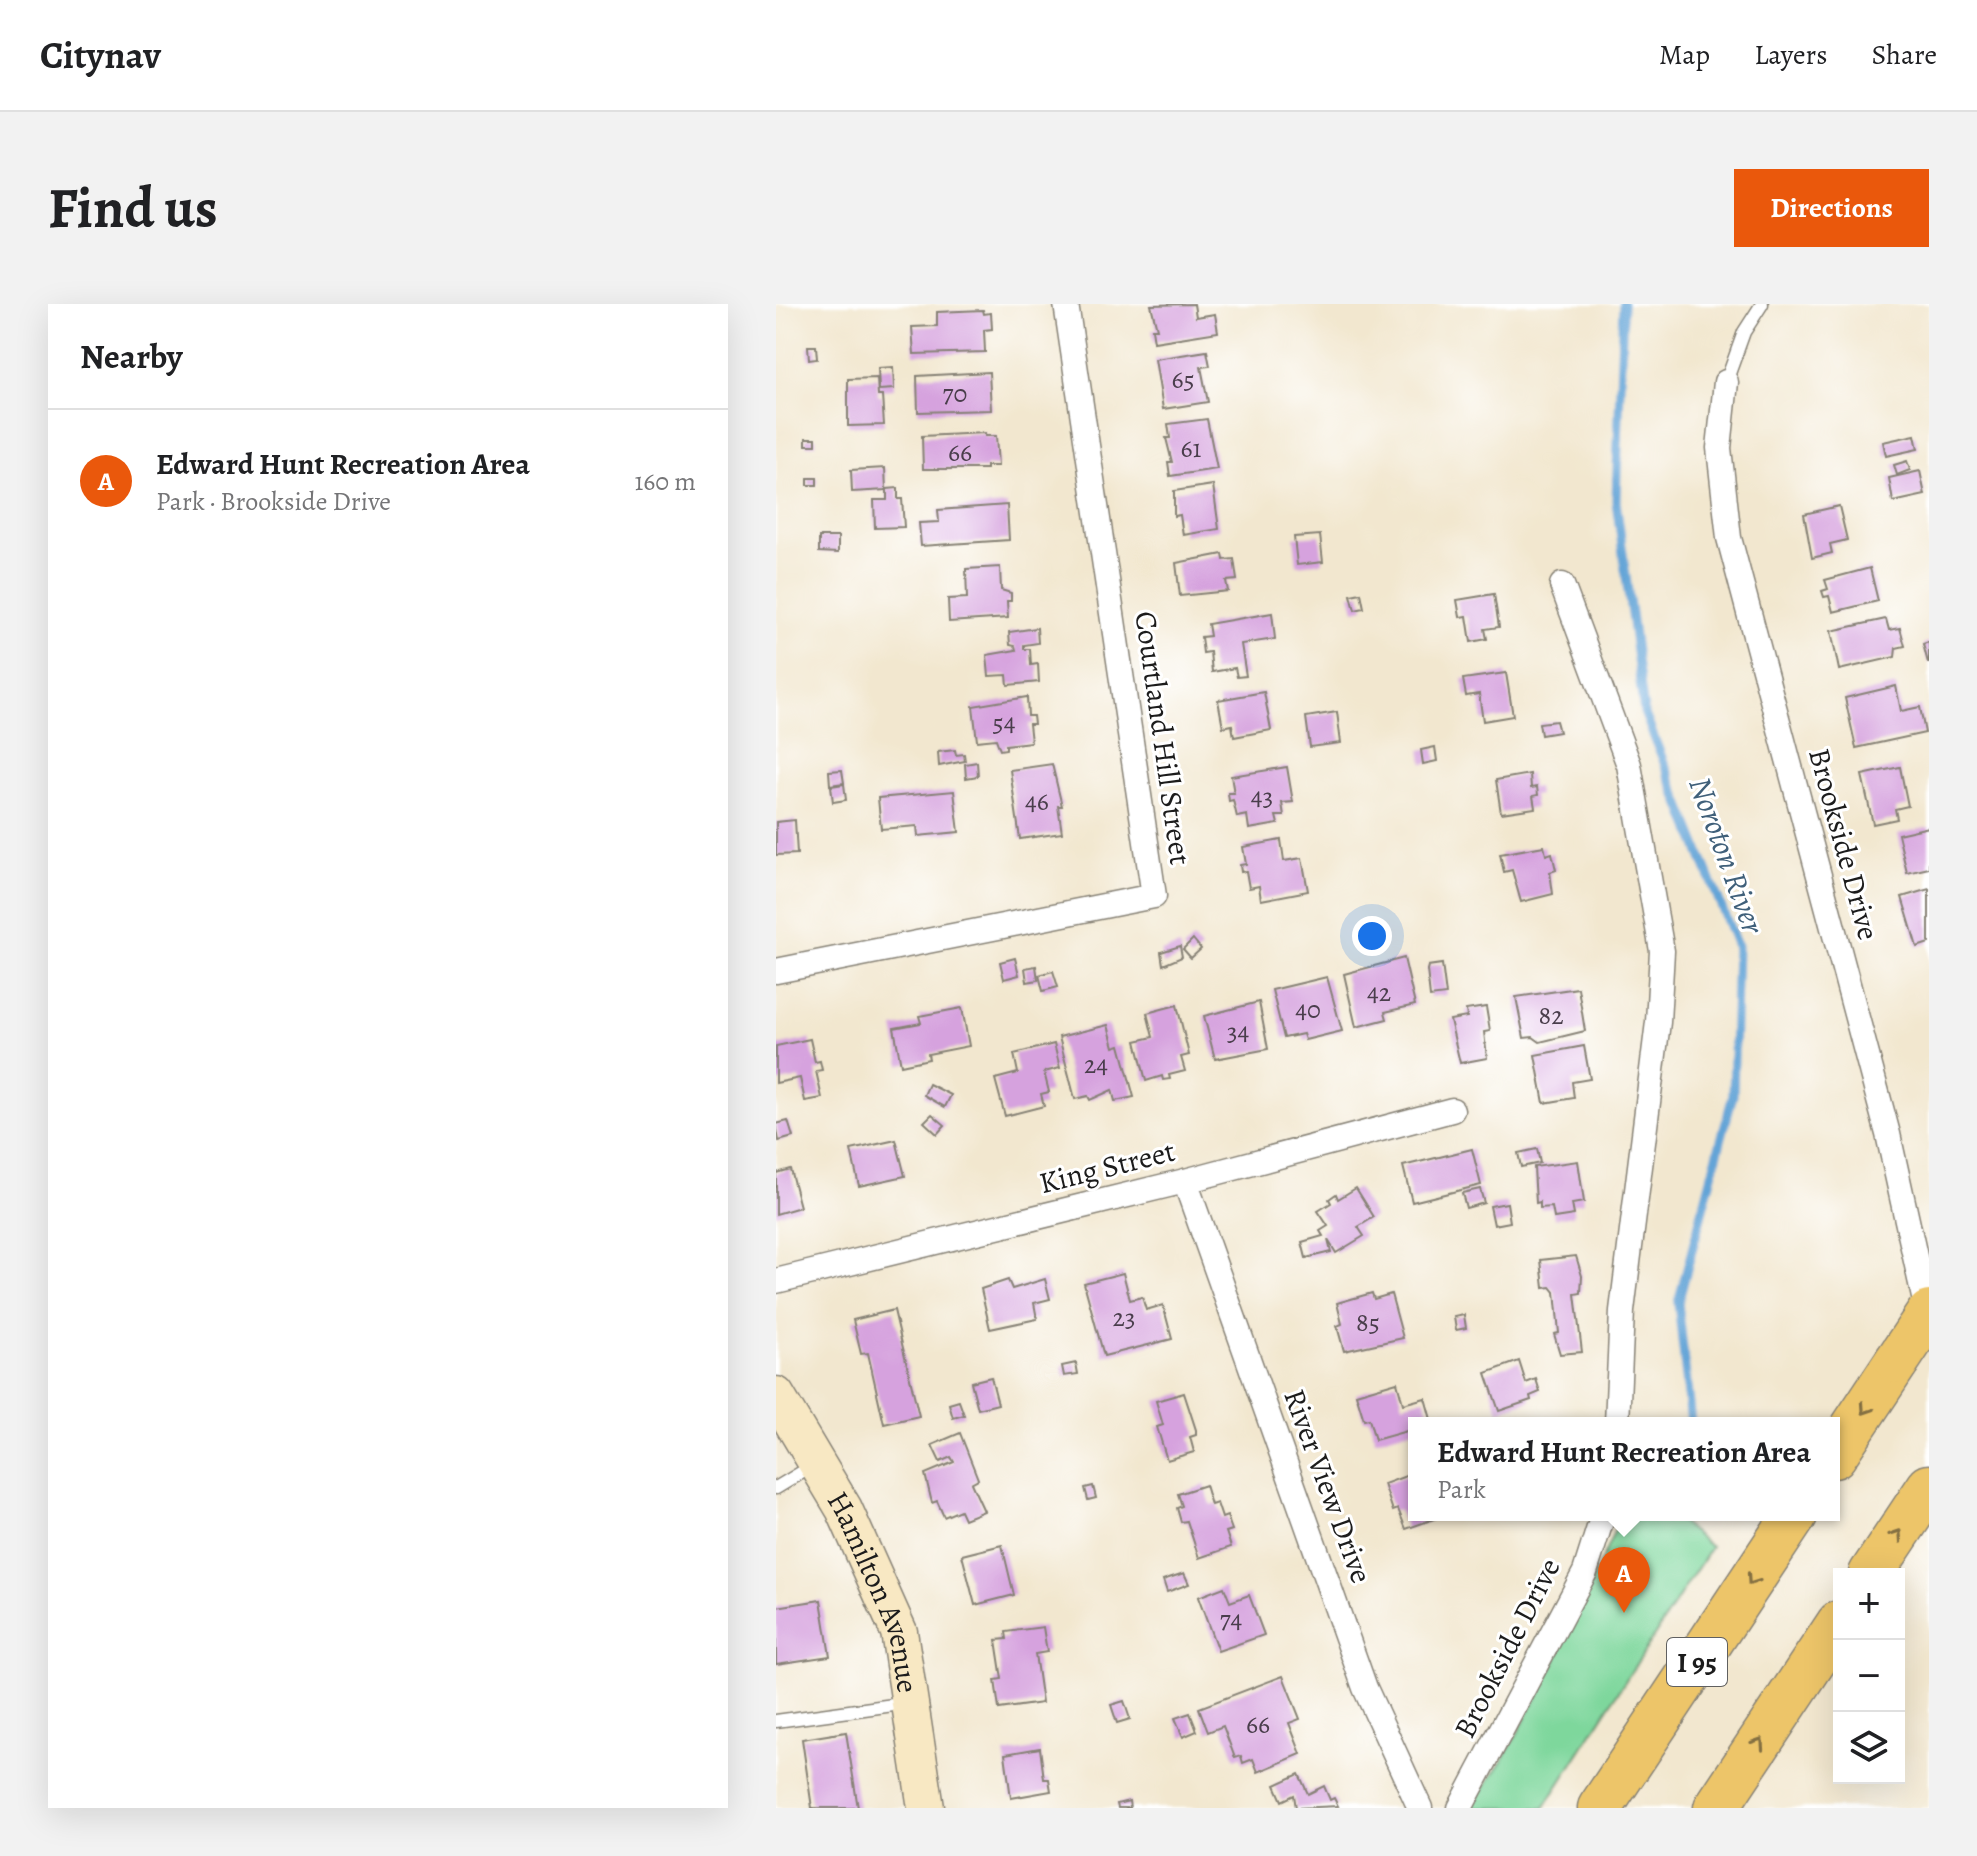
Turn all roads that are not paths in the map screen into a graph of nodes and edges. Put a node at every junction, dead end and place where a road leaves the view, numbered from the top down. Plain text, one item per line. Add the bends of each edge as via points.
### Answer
1 (1066, 304) edge
2 (1762, 304) edge
3 (1726, 382) joint
4 (1562, 585) dead end
5 (776, 971) edge
6 (1452, 1110) dead end
7 (1185, 1181) junction
8 (776, 1281) edge
9 (1929, 1313) edge
10 (1929, 1320) edge
11 (776, 1395) edge
12 (1617, 1417) edge
13 (1840, 1447) edge
14 (816, 1463) junction
15 (776, 1488) edge
16 (1926, 1492) edge
17 (1601, 1521) edge
18 (1791, 1521) edge
19 (1875, 1568) edge
20 (1833, 1632) edge
21 (910, 1703) junction
22 (776, 1721) edge
23 (926, 1808) edge
24 (1420, 1808) edge
25 (1460, 1808) edge
26 (1600, 1808) edge
27 (1716, 1808) edge

1 - 5 street, Courtland Hill Street via 1154,896
2 - 3 lane via 1744,332
3 - 10 street, Brookside Drive via 1719,448 1729,538 1888,1134
4 - 12 street via 1629,765 1662,951 1622,1311
6 - 7 street, King Street
7 - 8 street, King Street
7 - 24 street, River View Drive via 1365,1688
9 -> 13 highway, bridge
11 - 14 street, Hamilton Avenue
14 - 15 lane
14 - 21 street, Hamilton Avenue via 844,1509 899,1632
19 -> 16 highway
17 - 25 street, Brookside Drive via 1585,1572
18 -> 26 highway, I 95
27 -> 20 highway
21 - 22 lane
21 - 23 street, Hamilton Avenue

